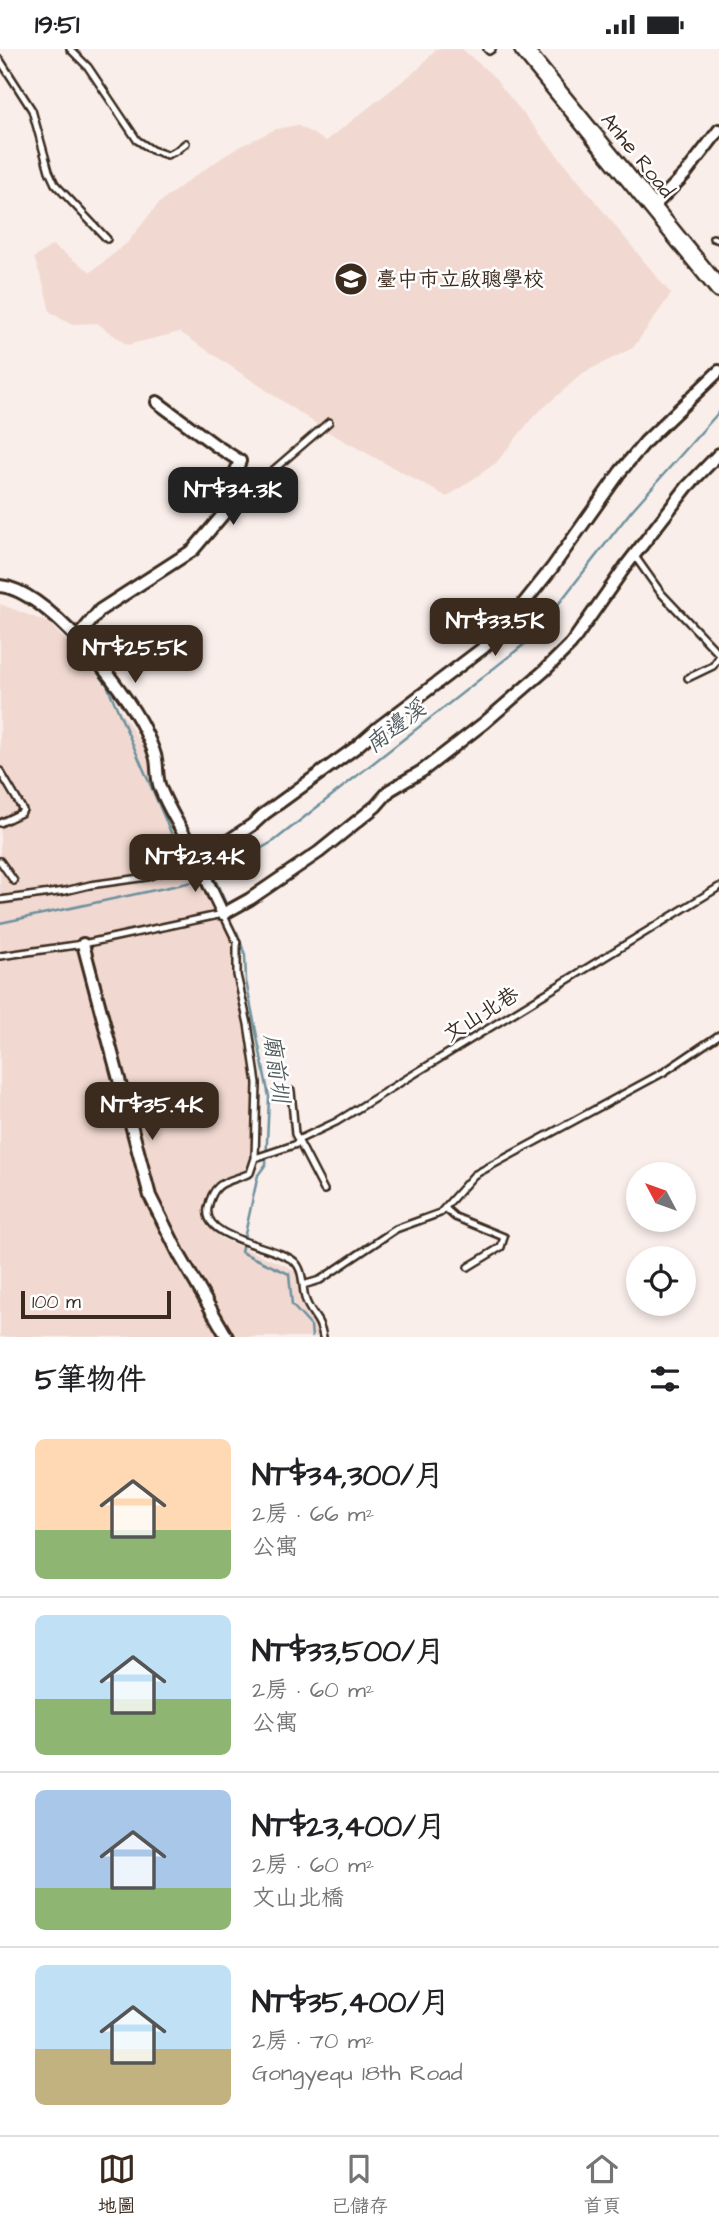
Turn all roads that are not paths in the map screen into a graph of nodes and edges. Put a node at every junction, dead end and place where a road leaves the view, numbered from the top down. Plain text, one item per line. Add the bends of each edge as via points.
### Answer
1 (70, 49) edge
2 (523, 49) edge
3 (0, 60) edge
4 (719, 130) edge
5 (186, 143) dead end
6 (653, 207) junction
7 (107, 239) dead end
8 (719, 289) edge
9 (719, 370) edge
10 (157, 402) dead end
11 (329, 422) dead end
12 (719, 454) edge
13 (226, 511) junction
14 (634, 555) junction
15 (0, 586) edge
16 (78, 641) junction
17 (688, 678) dead end
18 (0, 771) edge
19 (0, 823) edge
20 (196, 859) junction
21 (0, 860) edge
22 (14, 881) dead end
23 (719, 887) edge
24 (0, 900) edge
25 (223, 914) junction
26 (83, 944) junction
27 (0, 956) edge
28 (719, 1035) edge
29 (290, 1091) dead end
30 (298, 1140) junction
31 (256, 1158) junction
32 (324, 1190) dead end
33 (446, 1209) junction
34 (468, 1267) dead end
35 (303, 1285) junction
36 (227, 1337) edge
37 (323, 1337) edge

1 - 5 lane via 88,67 137,140 167,155
2 - 6 main road, Anhe Road
3 - 7 lane via 32,110 55,184
4 - 6 street via 687,173
6 - 8 main road, Anhe Road
9 - 20 street via 620,472 503,629 355,748 252,825
10 - 13 street via 240,461
11 - 13 lane
12 - 14 street
13 - 16 street via 192,550 100,610
14 - 17 lane via 661,593 718,653 713,666
14 - 25 street via 570,644 515,697 422,771 390,790 319,852
15 - 16 street via 12,587 43,605
16 - 20 street via 110,677 144,729 156,759 159,787
18 - 19 lane via 23,810
20 - 24 lane via 148,877
20 - 25 street
21 - 22 lane
23 - 30 lane, 文山北巷 via 383,1094
25 - 26 lane
25 - 31 lane via 237,943 237,975 257,1083
26 - 27 lane
26 - 36 street via 150,1196
28 - 33 lane via 664,1072 474,1175
29 - 30 lane
30 - 31 lane, 文山北巷
30 - 32 lane
31 - 35 lane via 250,1173 216,1188 207,1215 227,1236 294,1262
33 - 34 lane via 504,1237 500,1247
33 - 35 lane via 396,1229 320,1280
35 - 37 lane

